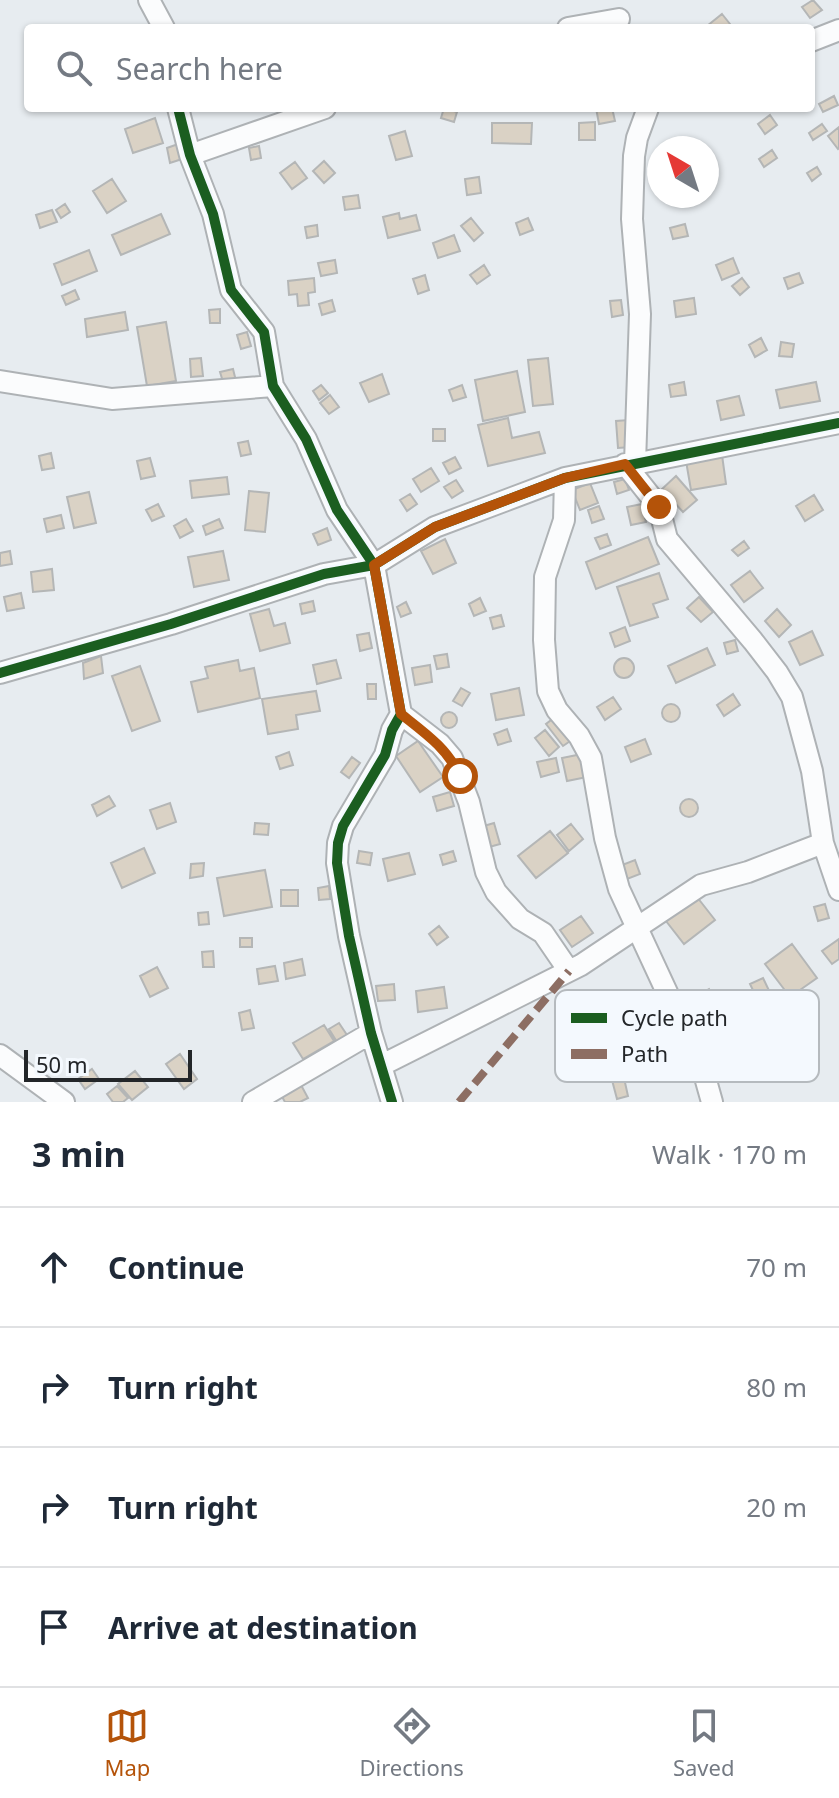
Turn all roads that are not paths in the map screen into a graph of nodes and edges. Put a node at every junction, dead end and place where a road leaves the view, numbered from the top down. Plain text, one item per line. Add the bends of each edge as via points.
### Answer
1 (149, 0) edge
2 (618, 16) edge
3 (162, 24) edge
4 (585, 24) edge
5 (839, 30) edge
6 (815, 39) edge
7 (179, 112) edge
8 (314, 112) edge
9 (647, 112) edge
10 (190, 155) junction
11 (0, 381) edge
12 (273, 386) junction
13 (839, 423) edge
14 (630, 463) junction
15 (565, 478) junction
16 (374, 565) junction
17 (0, 673) edge
18 (401, 714) junction
19 (823, 843) junction
20 (839, 890) edge
21 (637, 928) junction
22 (569, 971) junction
23 (666, 990) edge
24 (371, 1033) junction
25 (0, 1055) edge
26 (382, 1065) junction
27 (706, 1082) edge
28 (64, 1102) edge
29 (253, 1102) edge
30 (392, 1102) edge
31 (712, 1102) edge

1 - 3 street
2 - 4 street
5 - 6 street
7 - 10 street
8 - 10 street
9 - 14 street via 634,156 632,219 640,314
10 - 12 street via 213,214 231,290 264,332
11 - 12 street via 112,399
12 - 16 street via 306,439 337,510
13 - 14 street
14 - 15 street
14 - 19 street via 659,507 667,539 753,641 792,697 812,771
15 - 16 street via 435,527
15 - 21 street via 564,520 545,577 548,691 591,758 605,838
16 - 17 street via 324,574
16 - 18 street
18 - 22 street via 452,758 496,892 520,919 543,933
18 - 24 street via 338,843 339,879
19 - 20 street
19 - 21 street via 701,885
21 - 22 street
21 - 23 street
22 - 26 street
24 - 26 street
24 - 29 street
25 - 28 street
26 - 30 street
27 - 31 street

